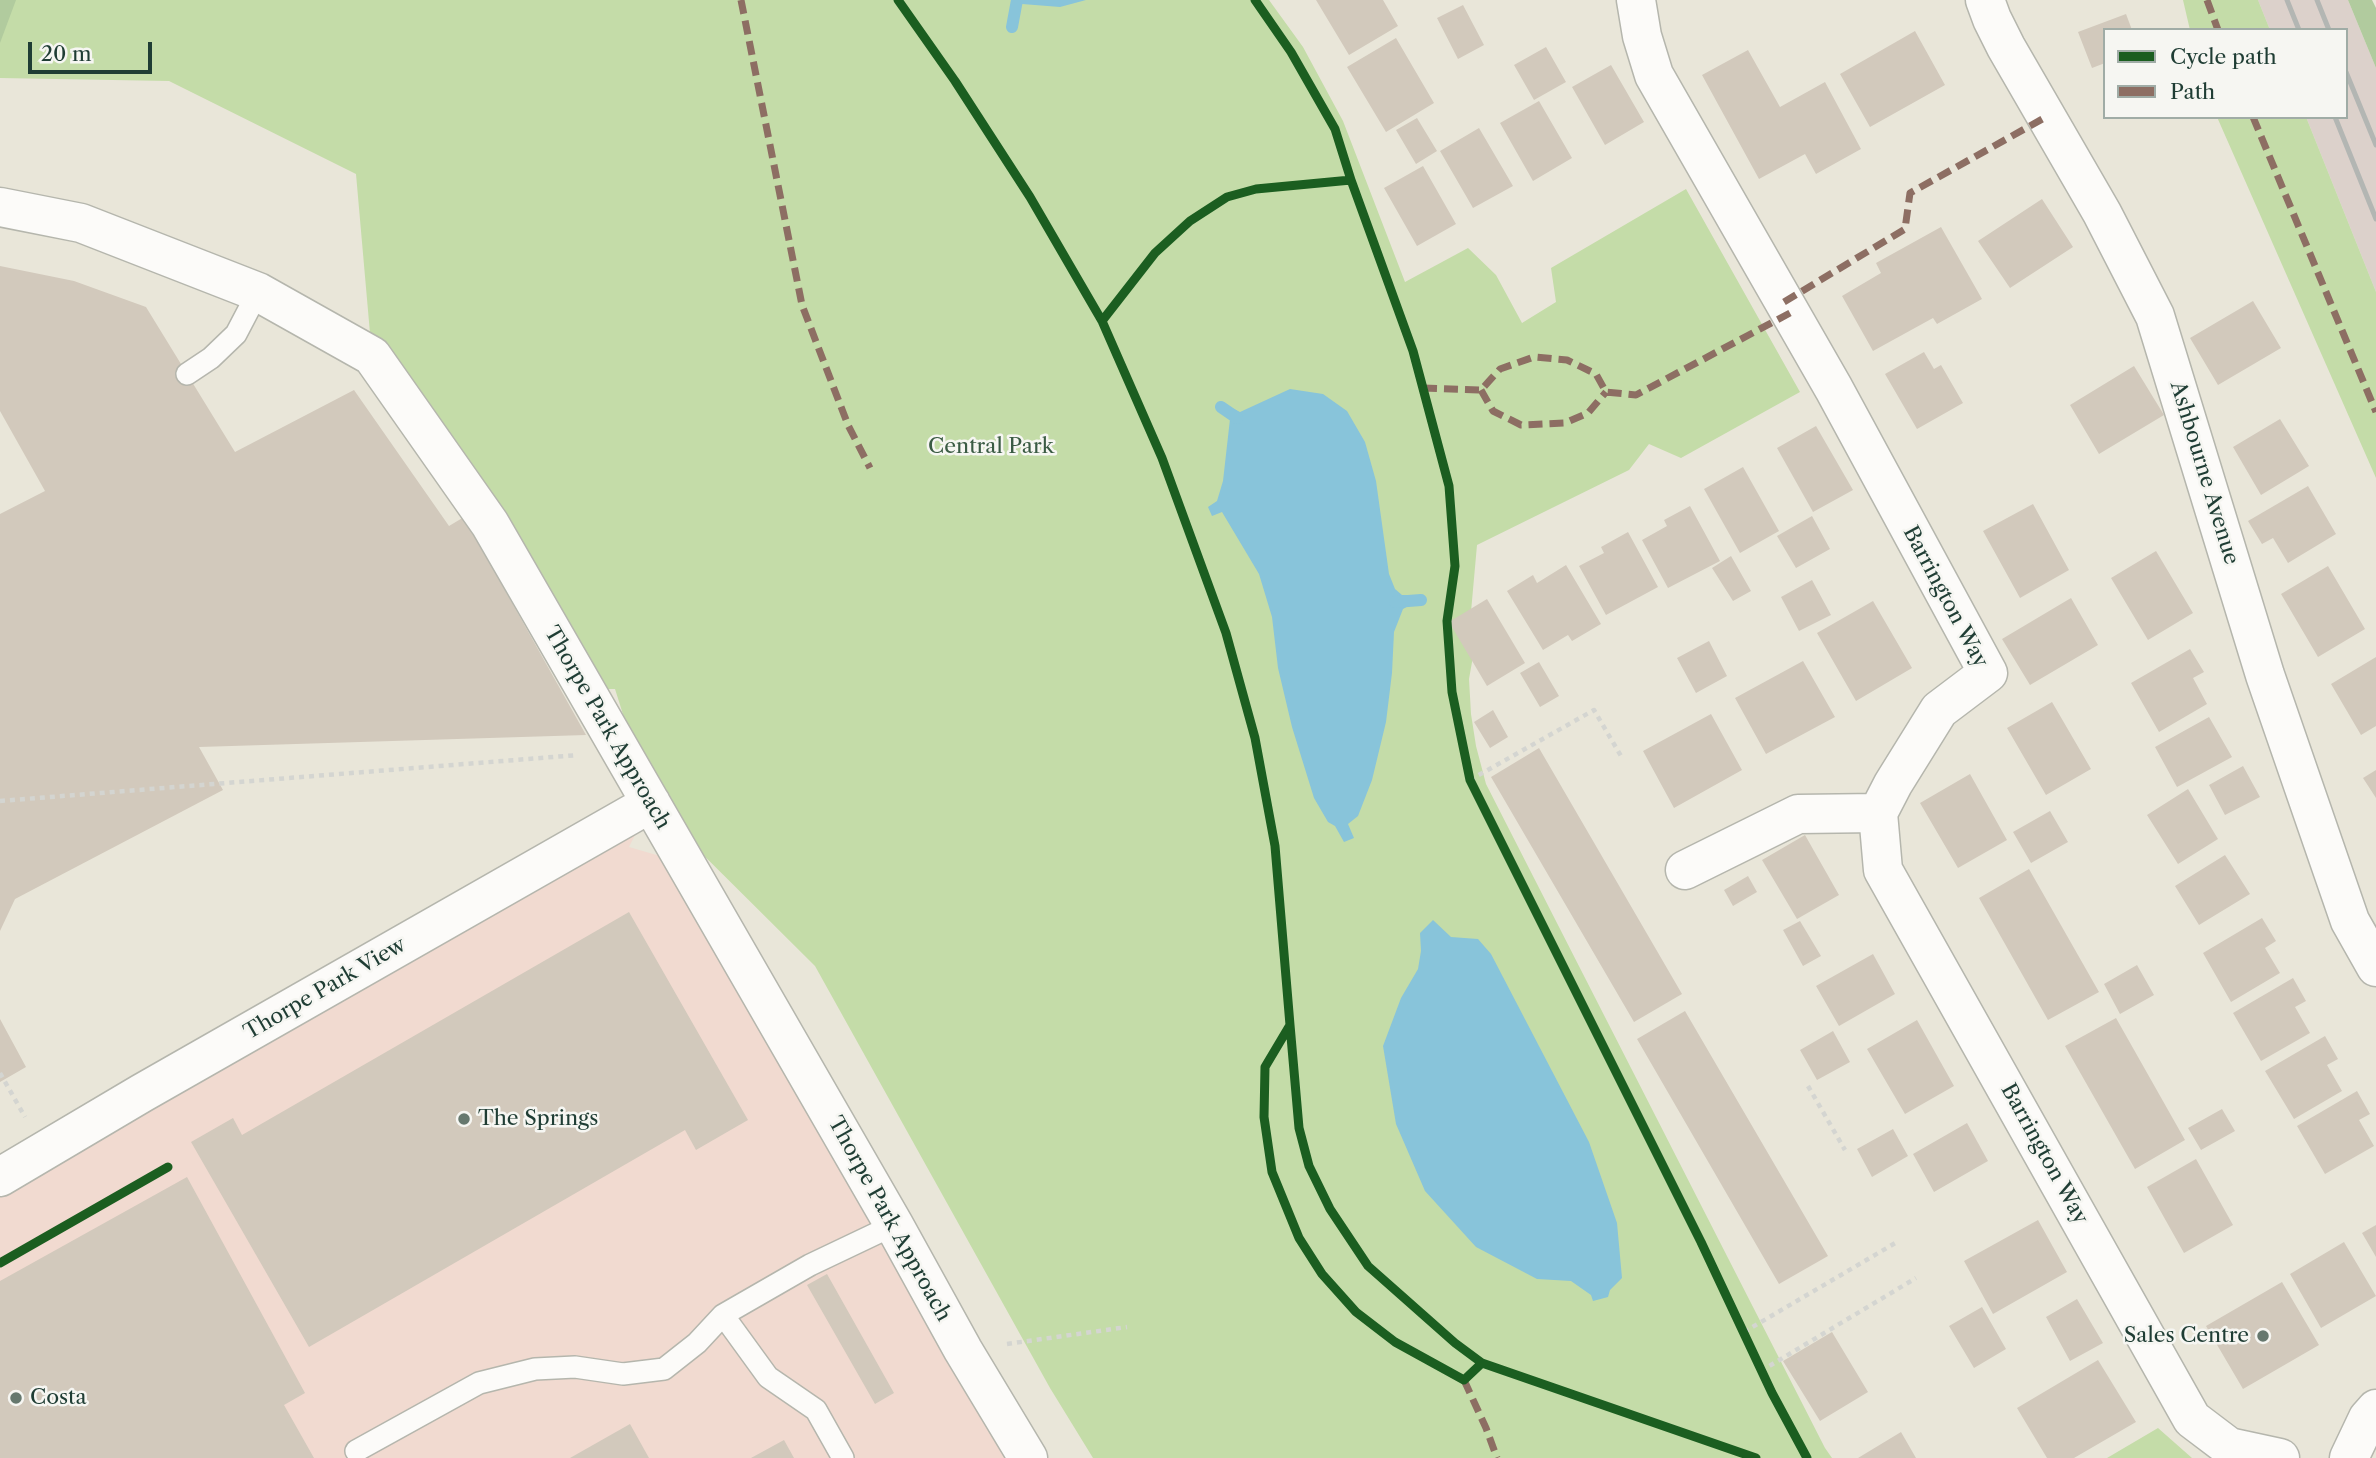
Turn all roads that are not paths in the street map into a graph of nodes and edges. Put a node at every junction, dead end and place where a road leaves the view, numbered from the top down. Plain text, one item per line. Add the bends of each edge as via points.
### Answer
1 (1636, 0) edge
2 (1985, 0) edge
3 (0, 208) edge
4 (258, 292) junction
5 (187, 374) dead end
6 (651, 803) junction
7 (1878, 813) junction
8 (1685, 870) dead end
9 (2376, 967) edge
10 (0, 1177) edge
11 (894, 1224) junction
12 (723, 1315) junction
13 (2376, 1409) edge
14 (356, 1451) dead end
15 (843, 1458) edge
16 (1028, 1458) edge
17 (2280, 1458) edge
18 (2349, 1458) edge

1 - 7 street, Barrington Way via 1654,75 1988,673 1939,710
2 - 9 street, Ashbourne Avenue via 2006,47 2102,212 2155,316 2265,675 2350,921
3 - 4 street, Thorpe Park Approach via 81,223
4 - 5 lane via 236,334
4 - 6 street, Thorpe Park Approach via 372,356 490,524
6 - 10 street, Thorpe Park View
6 - 11 street, Thorpe Park Approach
7 - 8 street via 1798,814
7 - 17 street, Barrington Way via 1884,870 2192,1419 2229,1447
11 - 12 lane
11 - 16 street, Thorpe Park Approach
12 - 14 lane via 664,1369 623,1374 575,1367 535,1369 479,1383
12 - 15 lane via 768,1377 816,1410
13 - 18 street

